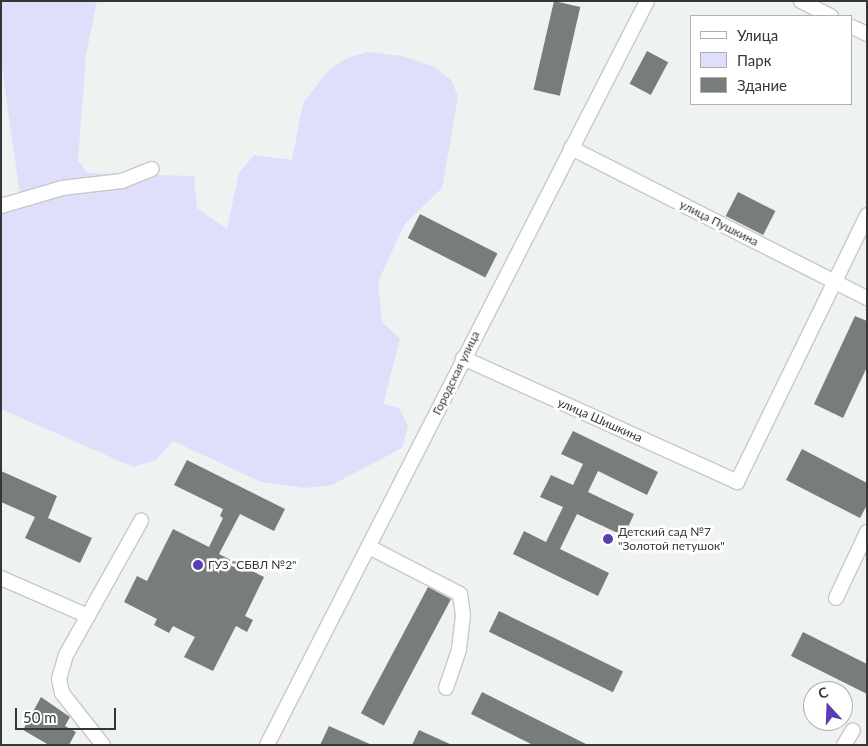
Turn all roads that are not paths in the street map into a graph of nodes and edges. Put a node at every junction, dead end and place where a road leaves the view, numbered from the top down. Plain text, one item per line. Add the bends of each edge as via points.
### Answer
1 (647, 1) edge
2 (801, 1) edge
3 (829, 15) edge
4 (853, 27) edge
5 (867, 34) edge
6 (571, 148) junction
7 (152, 169) dead end
8 (1, 206) edge
9 (867, 215) edge
10 (837, 283) junction
11 (867, 298) edge
12 (463, 358) junction
13 (141, 521) dead end
14 (867, 532) edge
15 (371, 548) junction
16 (1, 578) edge
17 (836, 598) dead end
18 (88, 616) junction
19 (446, 688) dead end
20 (852, 731) edge
21 (103, 745) edge
22 (267, 745) edge
23 (844, 745) edge

1 - 6 street, Городская улица
2 - 3 street
4 - 5 street
6 - 10 street, улица Пушкина
6 - 12 street, Городская улица
7 - 8 street via 122,181 69,187
9 - 10 street
10 - 11 street, улица Пушкина
10 - 12 street, улица Шишкина via 738,482
12 - 15 street, Городская улица
13 - 18 street
14 - 17 street
15 - 19 street via 460,594 463,616 459,650
15 - 22 street, Городская улица
16 - 18 street
18 - 21 street via 66,655 59,679 62,693
20 - 23 street

